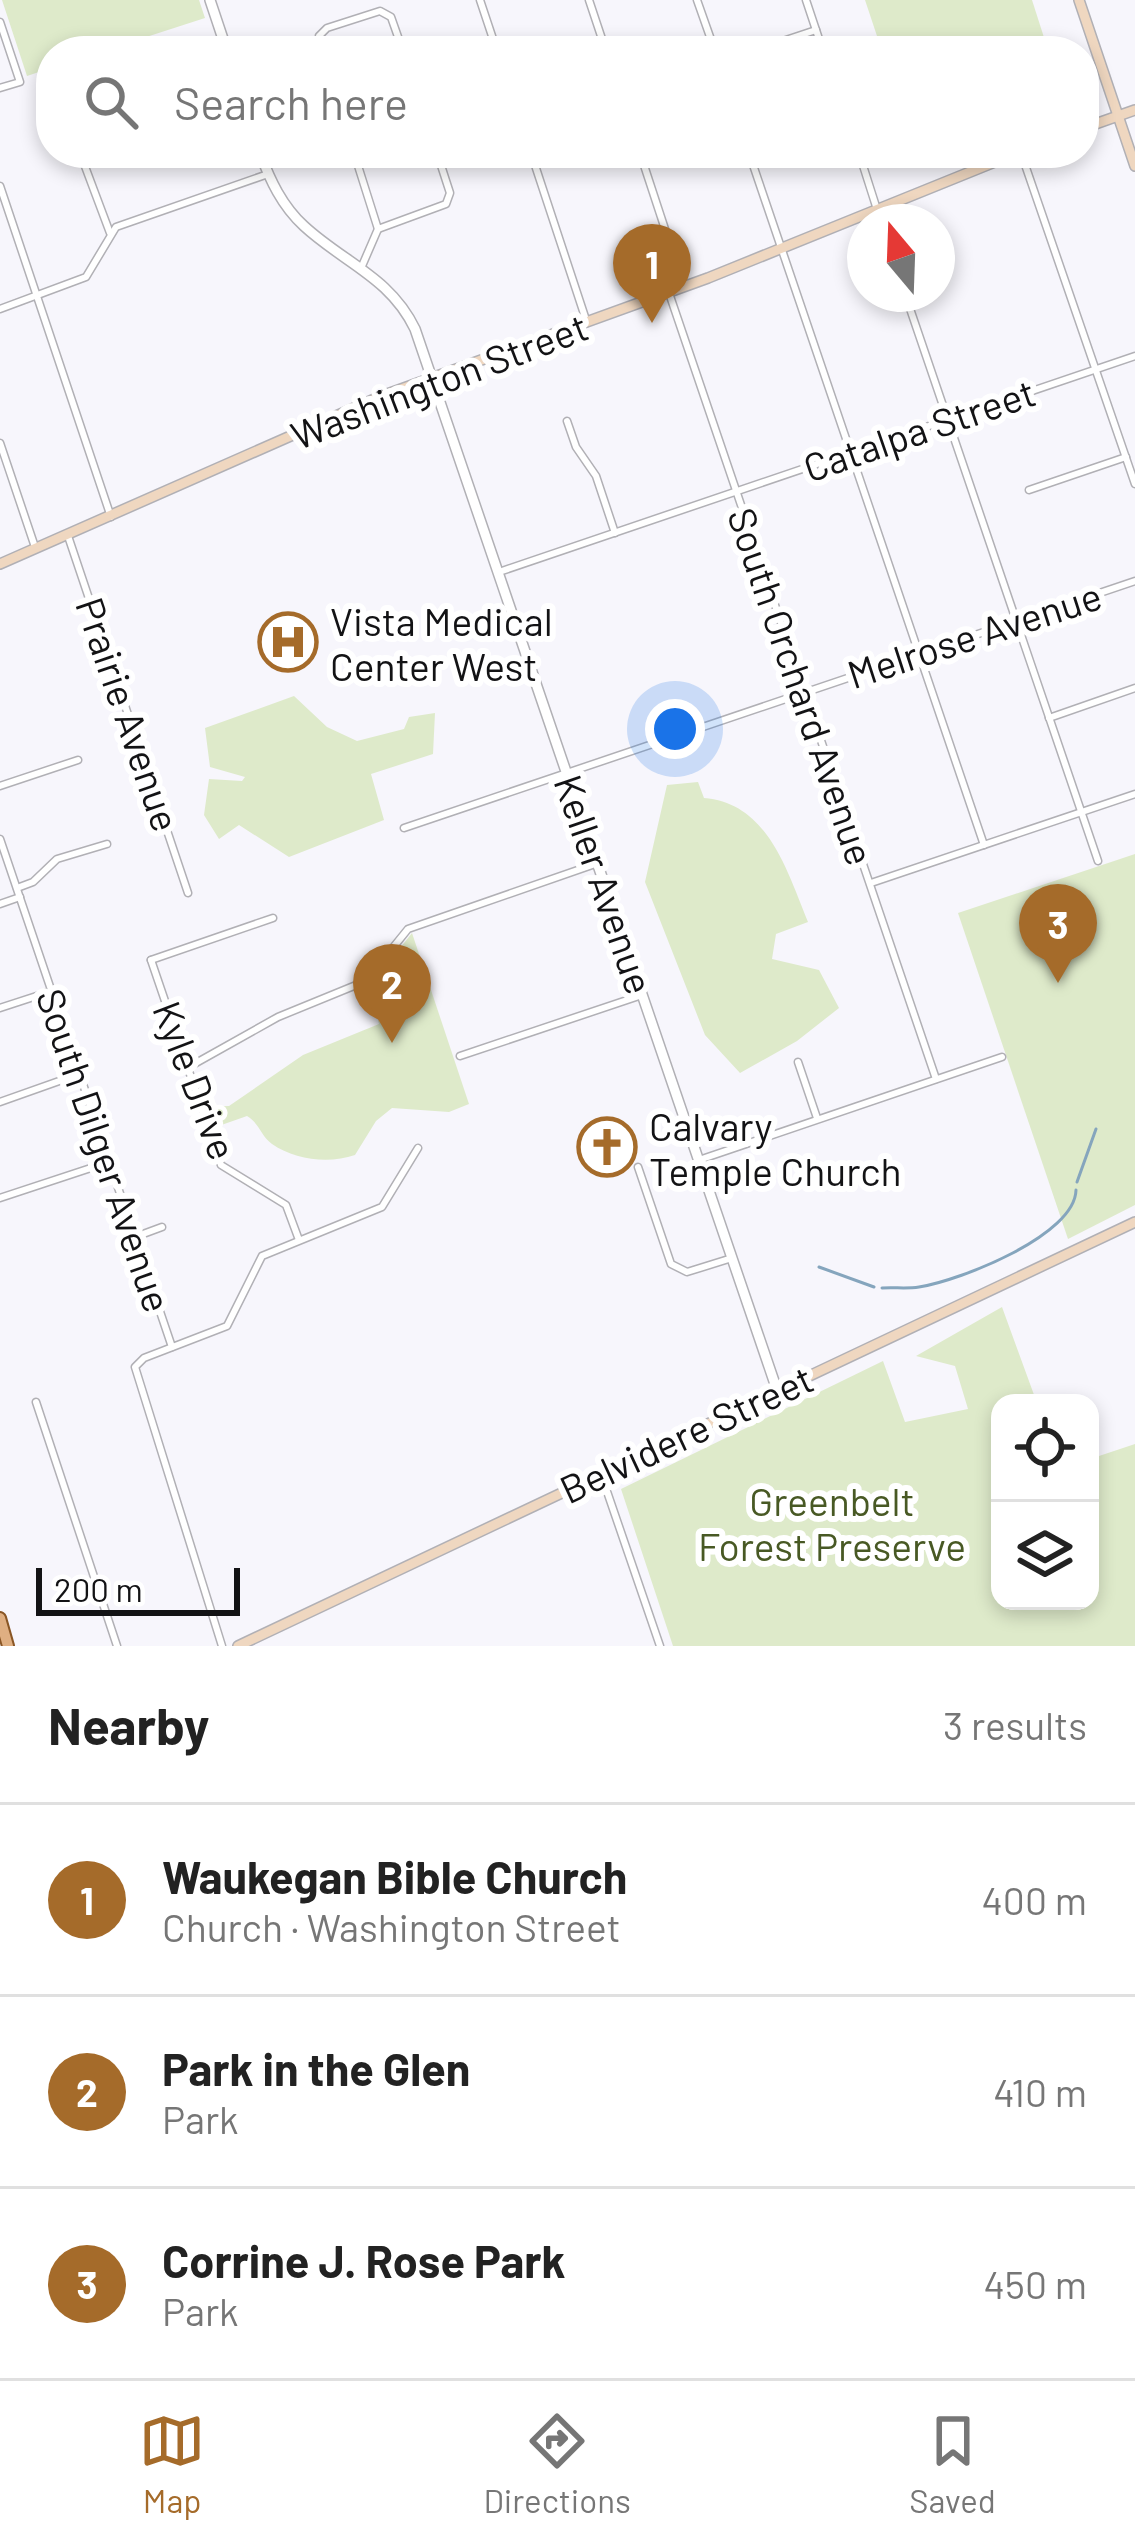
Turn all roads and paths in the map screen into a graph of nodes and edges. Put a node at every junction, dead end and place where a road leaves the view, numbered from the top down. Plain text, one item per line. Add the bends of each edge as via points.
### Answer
1 (210, 0) edge
2 (480, 0) edge
3 (589, 0) edge
4 (697, 0) edge
5 (806, 0) edge
6 (1079, 0) edge
7 (0, 22) edge
8 (816, 30) junction
9 (221, 36) edge
10 (319, 36) edge
11 (398, 36) edge
12 (492, 36) edge
13 (601, 36) edge
14 (710, 36) edge
15 (798, 36) edge
16 (818, 36) edge
17 (1091, 36) edge
18 (1099, 59) edge
19 (0, 88) edge
20 (1135, 110) edge
21 (1118, 116) junction
22 (1099, 123) edge
23 (1135, 166) edge
24 (86, 168) edge
25 (266, 168) edge
26 (359, 168) edge
27 (442, 168) edge
28 (536, 168) edge
29 (645, 168) edge
30 (754, 168) edge
31 (864, 168) edge
32 (981, 168) edge
33 (1024, 168) edge
34 (268, 174) junction
35 (0, 186) edge
36 (874, 204) edge
37 (889, 204) edge
38 (847, 221) edge
39 (378, 229) junction
40 (110, 232) junction
41 (781, 249) junction
42 (362, 266) junction
43 (684, 287) junction
44 (669, 292) junction
45 (37, 296) junction
46 (0, 309) edge
47 (911, 312) edge
48 (587, 323) junction
49 (1135, 356) edge
50 (1096, 369) junction
51 (433, 377) junction
52 (947, 420) junction
53 (567, 421) dead end
54 (0, 443) edge
55 (850, 453) junction
56 (1126, 457) junction
57 (1135, 484) edge
58 (1029, 490) dead end
59 (736, 492) junction
60 (111, 517) junction
61 (614, 533) junction
62 (68, 536) junction
63 (36, 550) junction
64 (0, 564) edge
65 (499, 572) junction
66 (1135, 581) edge
67 (1016, 620) junction
68 (918, 652) junction
69 (1135, 688) edge
70 (804, 690) junction
71 (1049, 718) junction
72 (78, 760) dead end
73 (566, 769) junction
74 (0, 787) edge
75 (1135, 794) edge
76 (1081, 812) junction
77 (404, 828) dead end
78 (0, 838) edge
79 (107, 844) dead end
80 (984, 845) junction
81 (1098, 861) dead end
82 (598, 863) junction
83 (871, 884) junction
84 (18, 892) junction
85 (188, 893) dead end
86 (0, 904) edge
87 (274, 918) dead end
88 (52, 992) junction
89 (642, 995) junction
90 (0, 1008) edge
91 (460, 1056) dead end
92 (1002, 1057) dead end
93 (798, 1062) dead end
94 (188, 1068) junction
95 (79, 1074) junction
96 (935, 1079) junction
97 (0, 1102) edge
98 (817, 1118) junction
99 (418, 1148) dead end
100 (698, 1160) junction
101 (110, 1162) junction
102 (638, 1167) dead end
103 (0, 1198) edge
104 (1135, 1222) edge
105 (162, 1227) dead end
106 (135, 1237) junction
107 (299, 1240) junction
108 (732, 1258) junction
109 (172, 1348) junction
110 (777, 1390) junction
111 (36, 1402) dead end
112 (601, 1474) junction
113 (0, 1618) edge
114 (8, 1646) edge
115 (117, 1646) edge
116 (222, 1646) edge
117 (238, 1646) edge
118 (660, 1646) edge

1 - 9 street
2 - 12 street
3 - 13 street
4 - 14 street
5 - 8 street
6 - 17 main road
7 - 19 street via 20,82
8 - 15 street
8 - 16 street
10 - 11 street via 380,11
18 - 21 main road
20 - 21 main road
21 - 22 main road
21 - 23 main road
24 - 40 street
25 - 34 street, Keller Avenue
26 - 39 street
27 - 39 street via 446,205
28 - 48 street
29 - 43 street
30 - 41 street
31 - 36 street
32 - 37 main road, Washington Street
33 - 50 street
34 - 40 street
34 - 42 street, Keller Avenue via 302,224
35 - 45 street
38 - 41 main road, Washington Street
39 - 42 street
40 - 45 street via 86,277
41 - 43 main road, Washington Street
41 - 55 street
42 - 51 street, Keller Avenue via 407,312
43 - 44 main road, Washington Street
44 - 48 main road, Washington Street
44 - 59 street, South Orchard Avenue
45 - 46 street
45 - 60 street
47 - 52 street
48 - 51 main road, Washington Street
49 - 50 street, Catalpa Street
50 - 52 street, Catalpa Street
50 - 56 street
51 - 60 main road, Washington Street
51 - 65 street, Keller Avenue
52 - 55 street, Catalpa Street
52 - 67 street
53 - 61 street
54 - 63 street
55 - 59 street, Catalpa Street
55 - 68 street
56 - 57 street
56 - 58 street
59 - 61 street, Catalpa Street
59 - 70 street, South Orchard Avenue
60 - 62 main road, Washington Street
61 - 65 street, Catalpa Street
62 - 63 main road, Washington Street
62 - 85 street, Prairie Avenue
63 - 64 main road, Washington Street
65 - 73 street, Keller Avenue
66 - 67 street, Melrose Avenue
67 - 68 street, Melrose Avenue
67 - 71 street
68 - 70 street, Melrose Avenue
68 - 80 street
69 - 71 street
70 - 73 street, Melrose Avenue
70 - 83 street, South Orchard Avenue
71 - 76 street
72 - 74 street
73 - 77 street, Melrose Avenue
73 - 82 street, Keller Avenue
75 - 76 street
76 - 80 street
76 - 81 street
78 - 84 street, South Dilger Avenue
79 - 84 street via 57,859
80 - 83 street
82 - 89 street, Keller Avenue
82 - 94 street via 407,929 366,981 278,1017
83 - 96 street, South Orchard Avenue
84 - 86 street
84 - 88 street, South Dilger Avenue
87 - 94 street, Kyle Drive via 147,959
88 - 90 street
88 - 95 street, South Dilger Avenue
89 - 91 street
89 - 100 street, Keller Avenue
92 - 96 street
93 - 98 street
94 - 107 street, Kyle Drive via 221,1165 286,1205
95 - 97 street
95 - 101 street, South Dilger Avenue
96 - 98 street
98 - 100 street
99 - 107 street via 382,1207
100 - 108 street, Keller Avenue
101 - 103 street
101 - 106 street, South Dilger Avenue
102 - 108 street via 671,1264 687,1272
104 - 110 main road, Belvidere Street
105 - 106 street
106 - 109 street, South Dilger Avenue
107 - 109 street via 262,1256 227,1326
108 - 110 street, Keller Avenue
109 - 116 street, South Dilger Avenue via 138,1363 136,1383
110 - 112 main road, Belvidere Street
111 - 115 street
112 - 117 main road, Belvidere Street
112 - 118 street
113 - 114 main road

